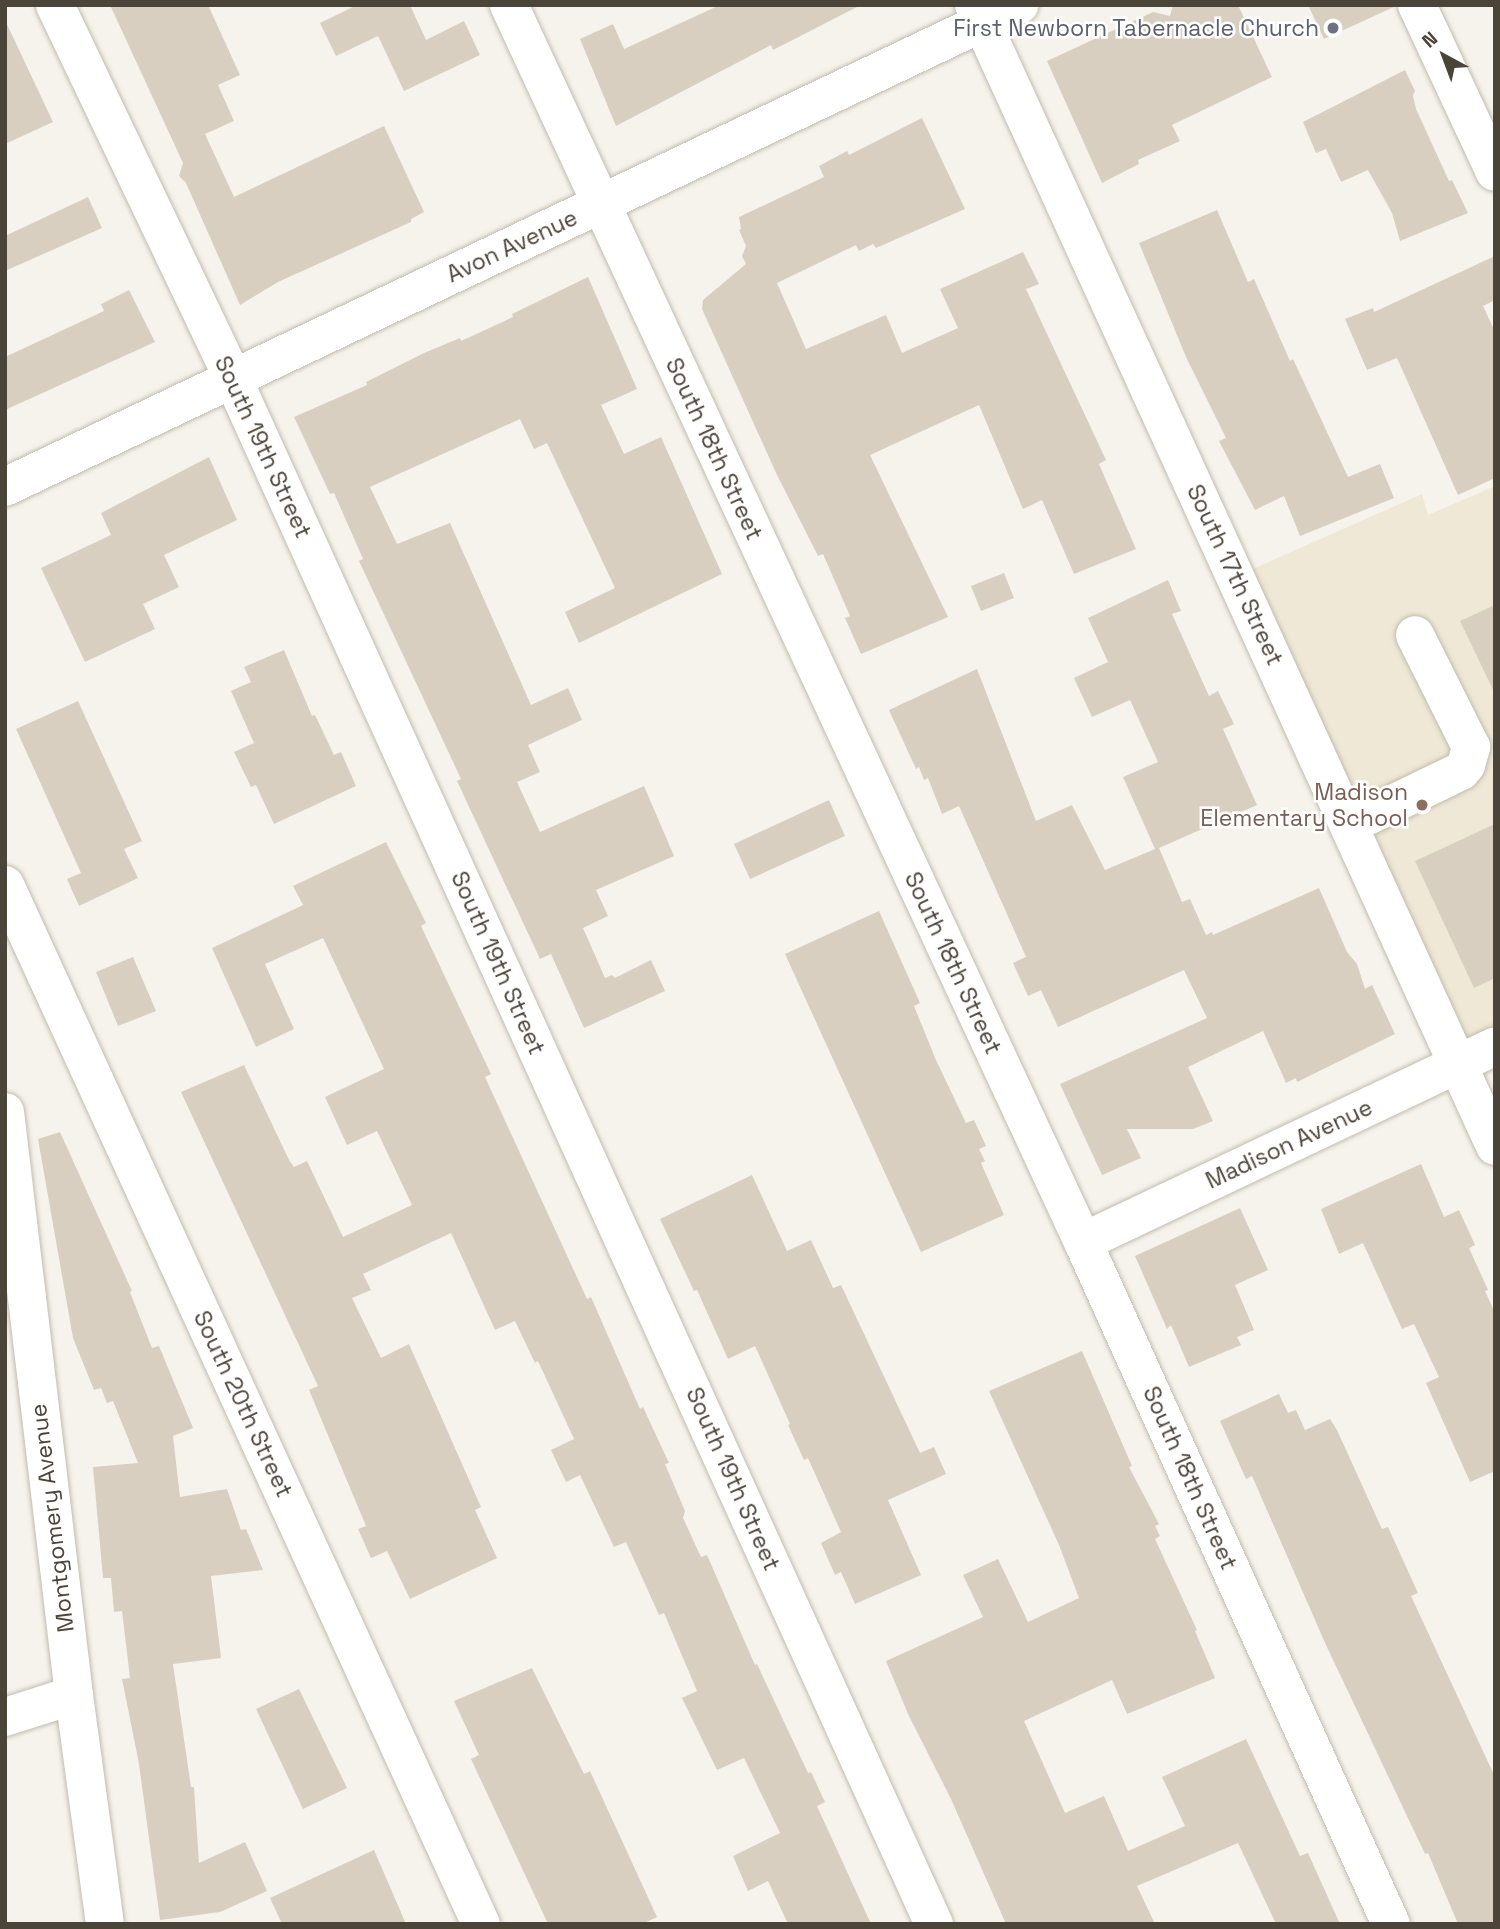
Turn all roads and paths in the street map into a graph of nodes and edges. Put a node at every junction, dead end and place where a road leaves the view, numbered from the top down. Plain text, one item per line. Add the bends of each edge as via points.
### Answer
1 (55, 5) edge
2 (509, 5) edge
3 (1019, 5) edge
4 (1417, 5) edge
5 (978, 14) edge
6 (1495, 172) edge
7 (600, 204) junction
8 (233, 379) junction
9 (5, 488) edge
10 (1415, 635) dead end
11 (1349, 825) junction
12 (5, 885) edge
13 (1495, 1046) edge
14 (1457, 1064) junction
15 (5, 1112) edge
16 (1495, 1146) edge
17 (1083, 1242) junction
18 (74, 1695) junction
19 (5, 1717) edge
20 (105, 1924) edge
21 (481, 1924) edge
22 (934, 1924) edge
23 (1391, 1924) edge

1 - 8 street, South 19th Street
2 - 7 street, South 18th Street
3 - 5 street, Avon Avenue
4 - 6 street
5 - 7 street, Avon Avenue
5 - 11 street, South 17th Street
7 - 8 street, Avon Avenue
7 - 17 street, South 18th Street
8 - 9 street, Avon Avenue
8 - 22 street, South 19th Street
10 - 11 street via 1471,747 1466,765
11 - 14 street, South 17th Street
12 - 21 street, South 20th Street
13 - 14 street, Madison Avenue
14 - 16 street, South 17th Street
14 - 17 street, Madison Avenue
15 - 18 street, Montgomery Avenue
17 - 23 street, South 18th Street
18 - 19 street
18 - 20 street, Montgomery Avenue

